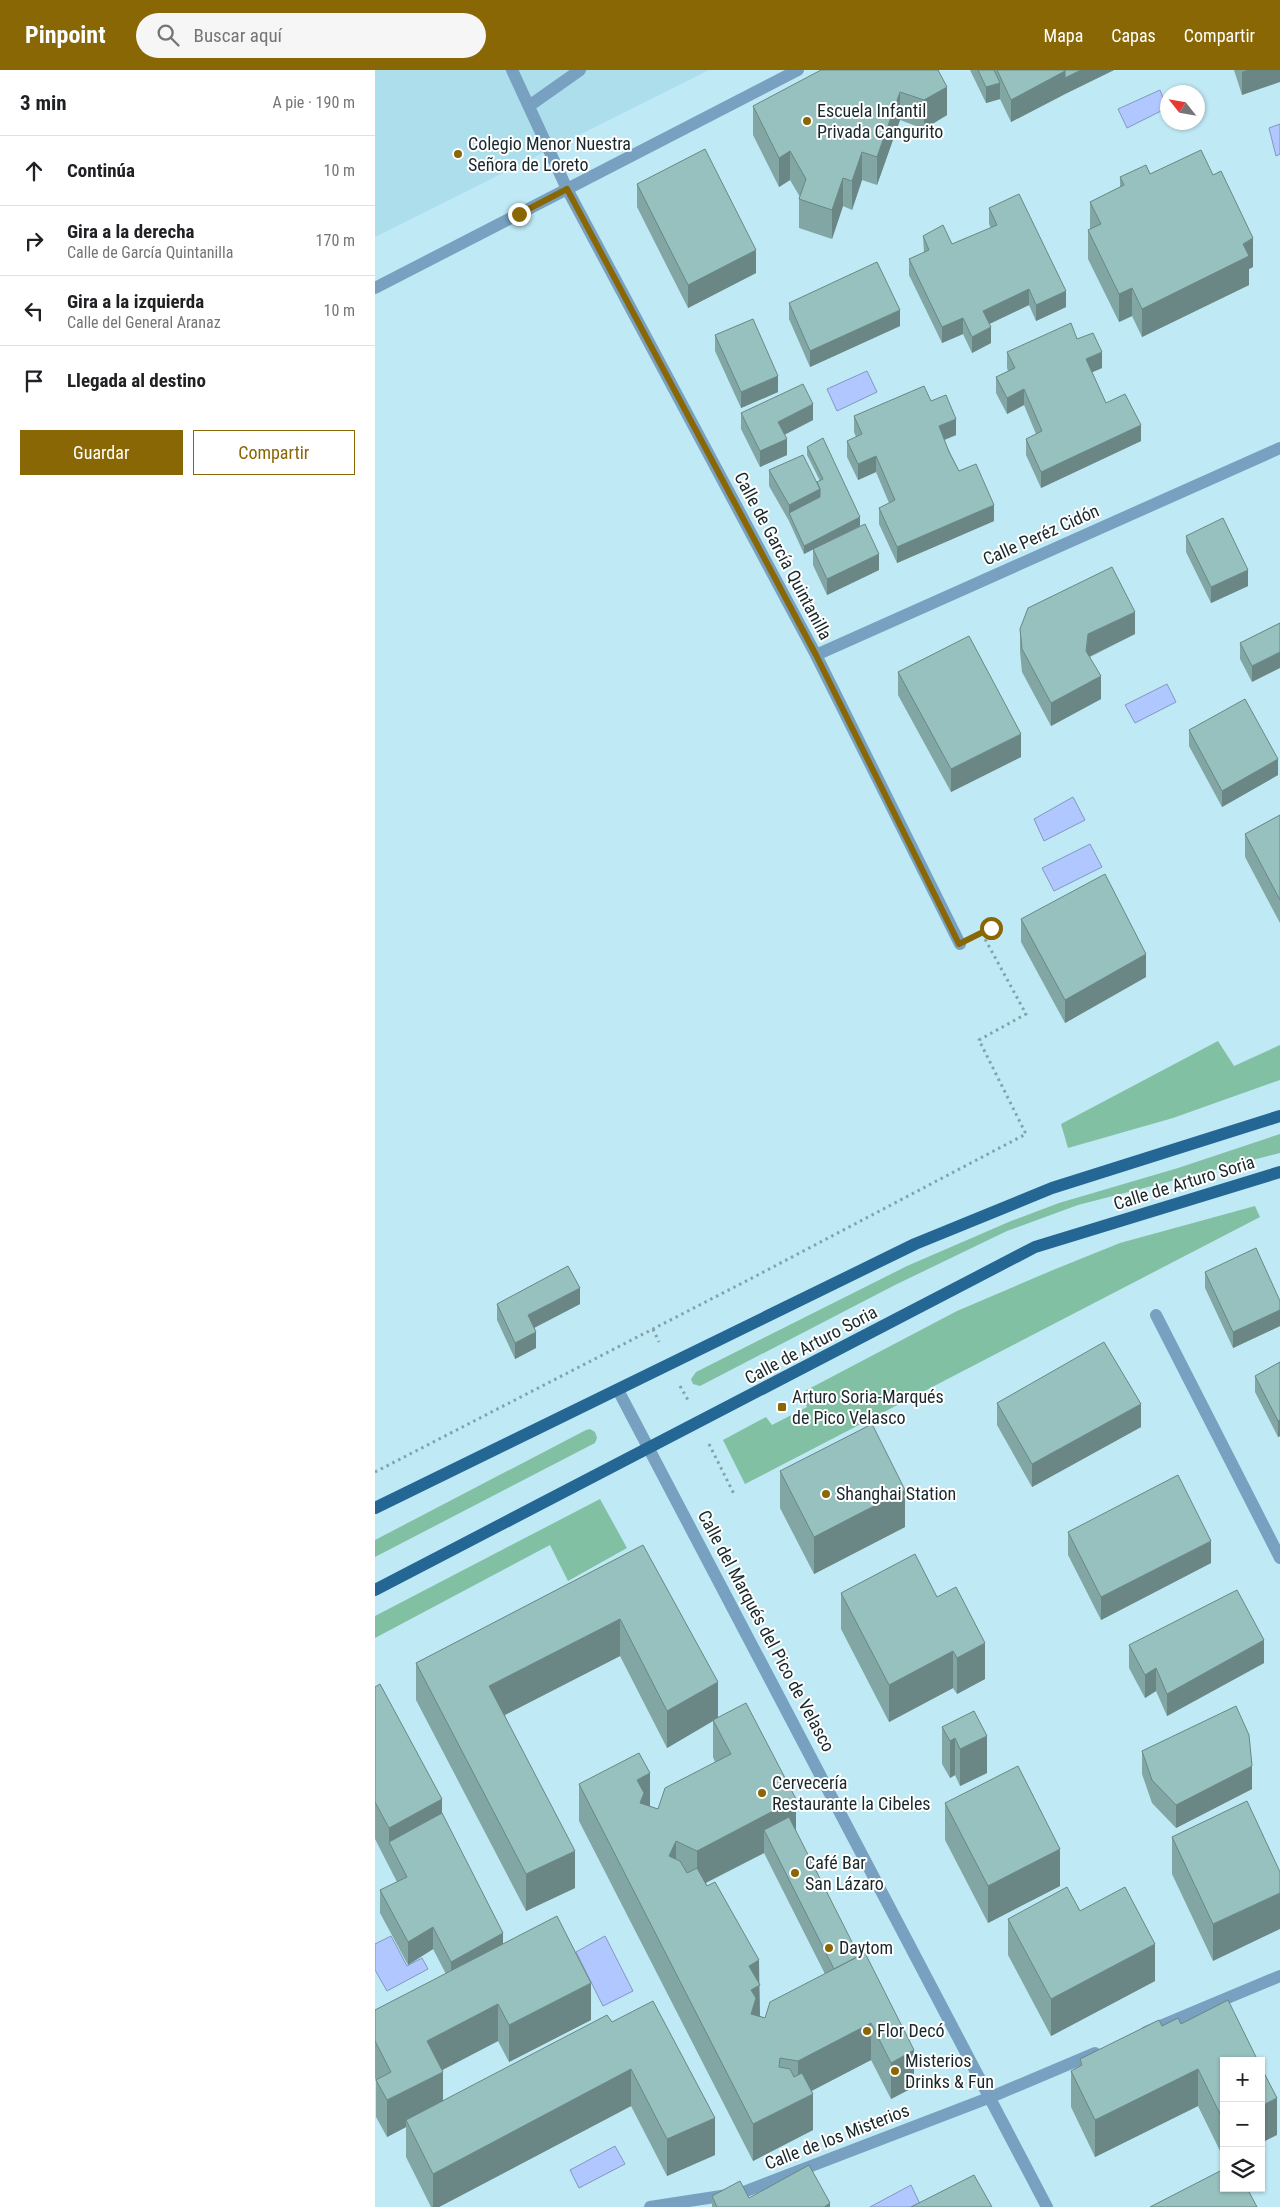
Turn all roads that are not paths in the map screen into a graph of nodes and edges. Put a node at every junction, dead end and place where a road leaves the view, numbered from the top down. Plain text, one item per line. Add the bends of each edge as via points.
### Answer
1 (512, 70) edge
2 (580, 70) edge
3 (798, 70) edge
4 (529, 106) junction
5 (567, 189) junction
6 (375, 288) edge
7 (1280, 448) edge
8 (816, 655) junction
9 (959, 944) road end
10 (1280, 1116) edge
11 (1280, 1172) edge
12 (1156, 1315) dead end
13 (618, 1390) junction
14 (648, 1449) junction
15 (375, 1508) edge
16 (1280, 1558) edge
17 (375, 1590) edge
18 (1280, 1976) edge
19 (1135, 2036) edge
20 (1109, 2048) edge
21 (991, 2097) junction
22 (650, 2207) edge
23 (1047, 2207) edge

1 - 4 street, Calle de García Quintanilla
2 - 4 street
3 - 5 street
4 - 5 street, Calle de García Quintanilla
5 - 6 street
5 - 8 street, Calle de García Quintanilla
7 - 8 street, Calle Peréz Cidón
8 - 9 street, Calle de García Quintanilla
10 - 13 main road, Calle de Arturo Soria via 1052,1188 915,1244
11 - 14 main road, Calle de Arturo Soria via 1035,1247
12 - 16 street
13 - 14 street, Calle del Marqués del Pico de Velasco
13 - 15 main road, Calle de Arturo Soria
14 - 17 main road, Calle de Arturo Soria
14 - 21 street, Calle del Marqués del Pico de Velasco
18 - 19 street
20 - 21 street, Calle de los Misterios
21 - 22 street, Calle de los Misterios via 741,2193
21 - 23 street, Calle del Marqués del Pico de Velasco

